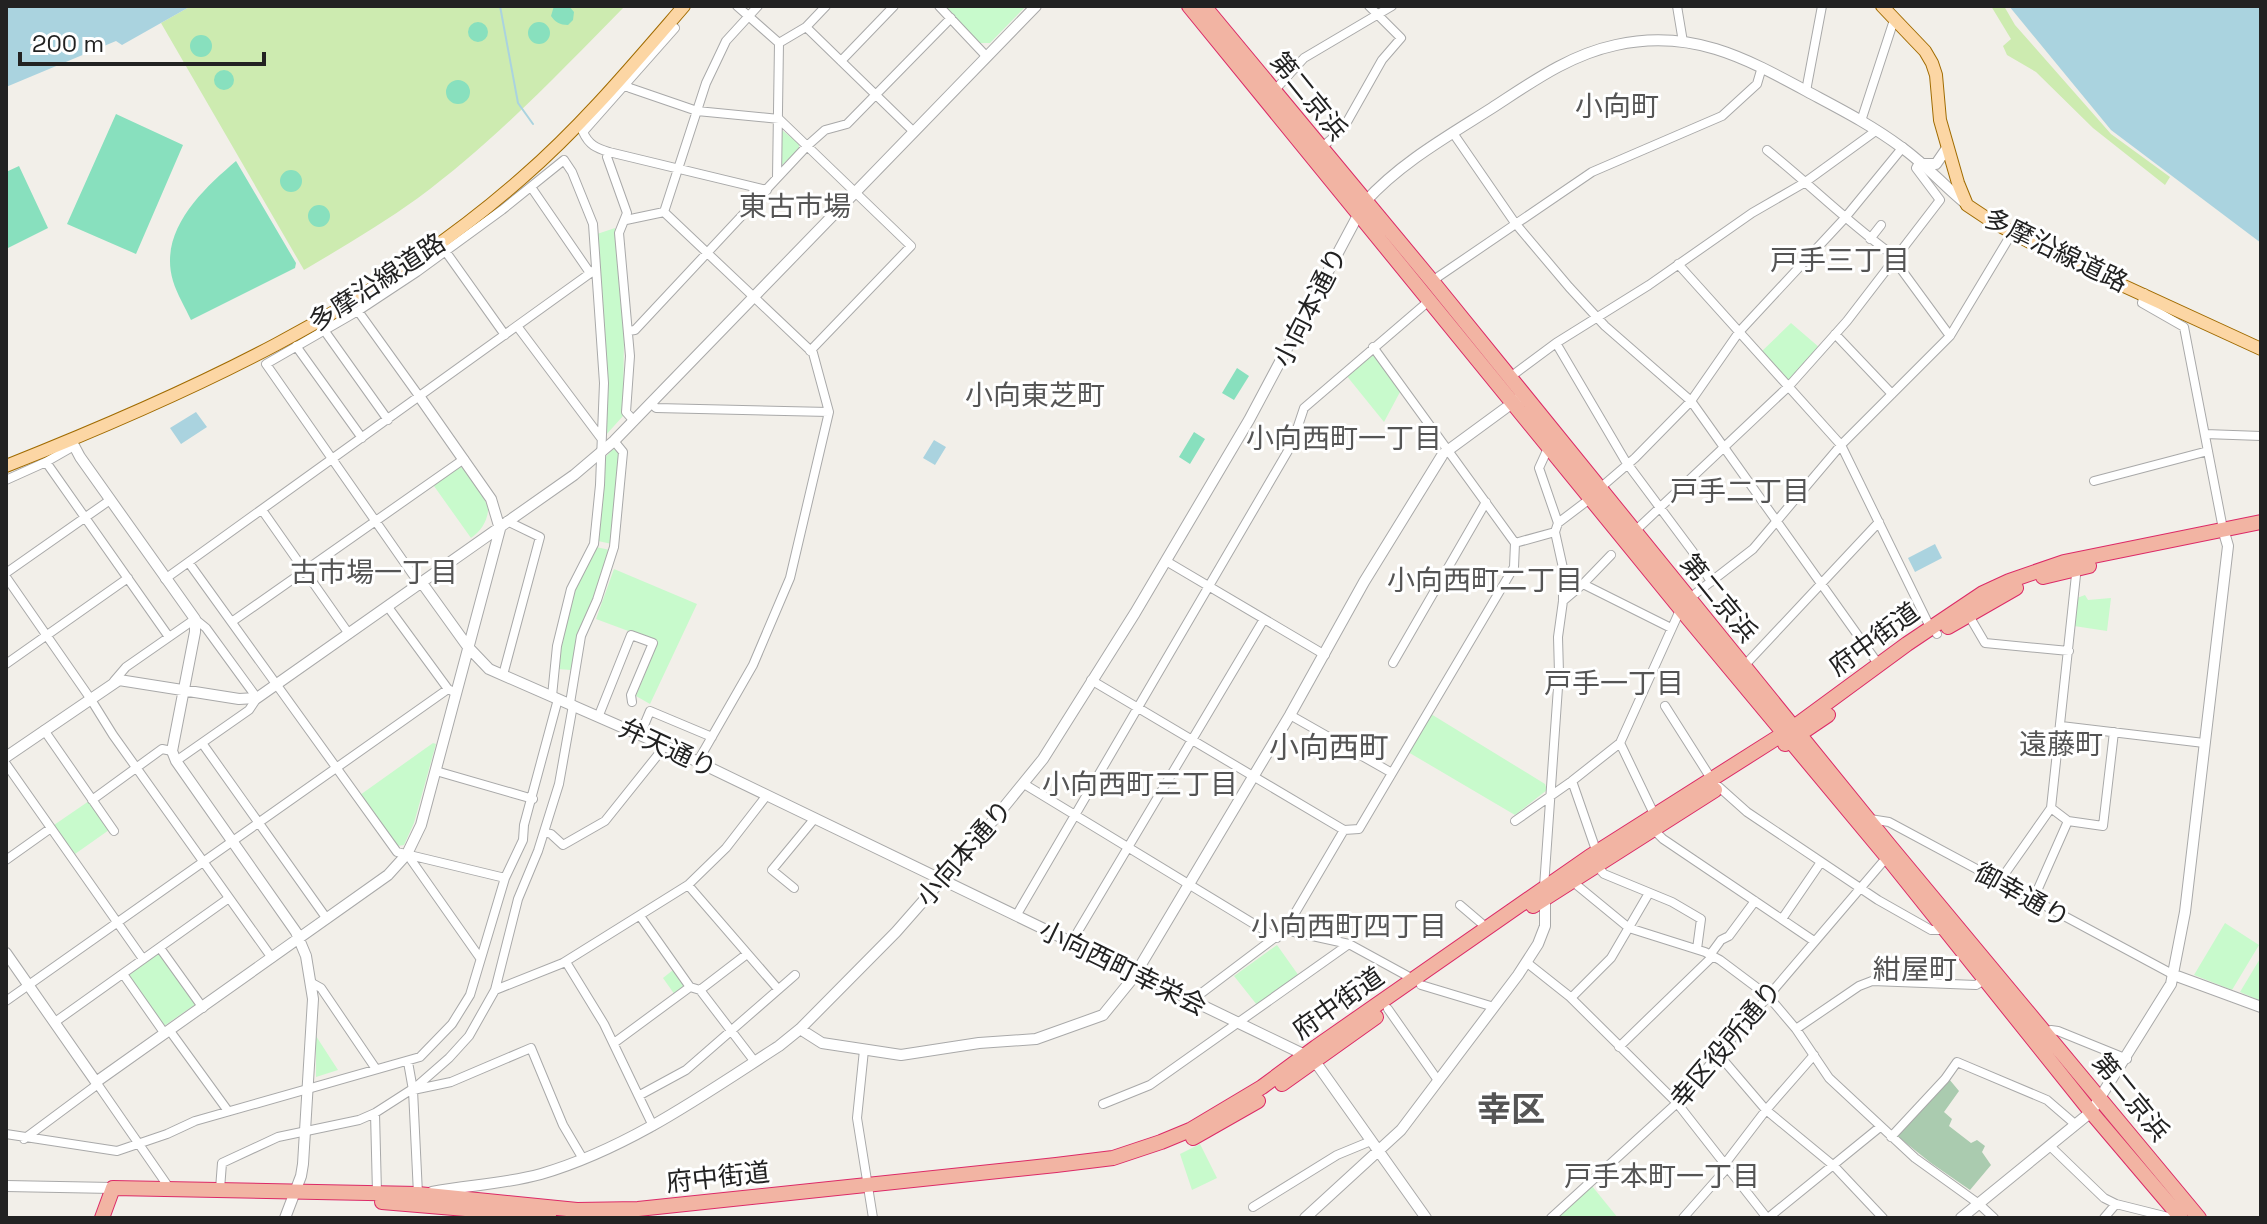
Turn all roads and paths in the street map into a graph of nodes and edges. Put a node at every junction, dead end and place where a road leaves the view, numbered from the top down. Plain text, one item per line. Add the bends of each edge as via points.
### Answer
1 (684, 6) edge
2 (737, 6) edge
3 (758, 6) edge
4 (826, 6) edge
5 (894, 6) edge
6 (939, 6) edge
7 (1036, 6) edge
8 (1189, 6) edge
9 (1204, 6) edge
10 (1369, 6) edge
11 (1392, 6) edge
12 (1677, 6) edge
13 (1822, 6) edge
14 (1882, 6) edge
15 (1377, 14) junction
16 (748, 17) junction
17 (951, 18) junction
18 (1894, 20) junction
19 (806, 27) junction
20 (675, 28) dead end
21 (1683, 42) junction
22 (779, 43) junction
23 (987, 57) junction
24 (841, 61) junction
25 (1762, 67) junction
26 (625, 85) junction
27 (1274, 91) junction
28 (1806, 91) junction
29 (876, 95) junction
30 (697, 111) junction
31 (779, 119) junction
32 (1861, 121) junction
33 (1877, 130) junction
34 (914, 132) junction
35 (1453, 133) junction
36 (807, 146) junction
37 (1903, 147) junction
38 (1321, 148) junction
39 (1947, 148) junction
40 (1767, 150) dead end
41 (609, 152) junction
42 (1922, 163) junction
43 (678, 169) junction
44 (777, 179) junction
45 (1804, 183) junction
46 (531, 187) junction
47 (767, 190) junction
48 (855, 193) junction
49 (1967, 205) junction
50 (1361, 208) junction
51 (664, 212) junction
52 (1844, 219) junction
53 (626, 220) junction
54 (1515, 223) junction
55 (1881, 225) dead end
56 (2012, 233) junction
57 (1870, 239) junction
58 (446, 252) junction
59 (707, 253) junction
60 (1897, 258) junction
61 (1678, 264) junction
62 (593, 271) junction
63 (1429, 292) junction
64 (2144, 293) junction
65 (752, 297) junction
66 (358, 311) junction
67 (1596, 317) junction
68 (517, 326) junction
69 (324, 330) junction
70 (628, 331) junction
71 (1739, 332) junction
72 (1835, 334) junction
73 (505, 335) junction
74 (1950, 336) junction
75 (1556, 343) junction
76 (296, 346) junction
77 (1373, 347) junction
78 (2261, 349) edge
79 (810, 351) junction
80 (1509, 378) junction
81 (1789, 386) junction
82 (1892, 394) junction
83 (419, 396) junction
84 (1518, 399) junction
85 (1691, 401) junction
86 (651, 403) junction
87 (829, 412) junction
88 (388, 420) junction
89 (634, 421) junction
90 (2205, 434) junction
91 (2261, 436) edge
92 (362, 438) junction
93 (601, 438) junction
94 (614, 441) junction
95 (72, 443) junction
96 (1841, 445) junction
97 (1549, 446) junction
98 (1447, 449) junction
99 (1724, 449) junction
100 (2208, 451) junction
101 (601, 454) junction
102 (333, 459) junction
103 (464, 459) junction
104 (46, 462) junction
105 (1628, 465) junction
106 (6, 466) edge
107 (6, 480) edge
108 (2094, 481) dead end
109 (1595, 493) junction
110 (110, 500) junction
111 (1486, 502) junction
112 (1661, 508) junction
113 (262, 510) junction
114 (85, 518) junction
115 (376, 521) junction
116 (1777, 521) junction
117 (1879, 522) junction
118 (2261, 522) edge
119 (504, 525) junction
120 (1556, 527) junction
121 (2261, 529) edge
122 (1634, 532) junction
123 (2224, 533) junction
124 (1515, 543) junction
125 (594, 544) junction
126 (614, 547) junction
127 (1611, 555) dead end
128 (1166, 561) junction
129 (189, 563) junction
130 (2074, 565) junction
131 (305, 570) junction
132 (6, 575) edge
133 (128, 578) junction
134 (165, 579) junction
135 (1711, 582) junction
136 (1821, 583) junction
137 (421, 584) junction
138 (1583, 584) junction
139 (1208, 587) junction
140 (1563, 601) junction
141 (1685, 604) junction
142 (388, 607) junction
143 (1968, 614) junction
144 (195, 619) junction
145 (1264, 619) junction
146 (233, 621) junction
147 (1671, 628) junction
148 (1934, 631) junction
149 (349, 634) junction
150 (47, 636) junction
151 (169, 637) junction
152 (468, 647) junction
153 (2069, 651) junction
154 (1325, 655) junction
155 (1740, 662) junction
156 (1393, 663) dead end
157 (6, 664) edge
158 (1879, 665) junction
159 (503, 675) junction
160 (1091, 680) junction
161 (114, 681) junction
162 (278, 683) junction
163 (185, 690) junction
164 (452, 691) junction
165 (555, 697) junction
166 (90, 698) junction
167 (257, 698) junction
168 (632, 702) dead end
169 (572, 704) junction
170 (1665, 706) dead end
171 (1137, 709) junction
172 (599, 715) junction
173 (1290, 715) junction
174 (2061, 726) junction
175 (44, 730) junction
176 (2114, 732) junction
177 (1792, 734) junction
178 (640, 735) junction
179 (712, 737) junction
180 (1193, 741) junction
181 (202, 743) junction
182 (1620, 743) junction
183 (2204, 743) junction
184 (665, 746) junction
185 (174, 756) junction
186 (6, 757) edge
187 (698, 761) junction
188 (6, 764) edge
189 (137, 768) junction
190 (336, 768) junction
191 (436, 771) junction
192 (1392, 773) junction
193 (1253, 776) junction
194 (1572, 781) junction
195 (1024, 784) junction
196 (1716, 784) junction
197 (767, 795) junction
198 (1551, 795) junction
199 (533, 799) junction
200 (92, 800) junction
201 (2051, 808) junction
202 (1075, 815) junction
203 (815, 818) junction
204 (1515, 821) dead end
205 (2068, 821) junction
206 (1654, 823) junction
207 (259, 824) junction
208 (1867, 825) junction
209 (51, 828) junction
210 (1344, 830) junction
211 (114, 831) dead end
212 (544, 832) junction
213 (233, 842) junction
214 (1128, 848) junction
215 (407, 854) junction
216 (1887, 857) junction
217 (6, 860) edge
218 (1597, 860) junction
219 (1821, 862) junction
220 (203, 863) junction
221 (511, 866) junction
222 (529, 873) junction
223 (505, 878) junction
224 (941, 880) junction
225 (1573, 882) junction
226 (1999, 882) junction
227 (1189, 884) junction
228 (688, 885) junction
229 (794, 888) dead end
230 (1858, 888) junction
231 (1649, 893) junction
232 (1545, 894) junction
233 (229, 898) junction
234 (2033, 900) junction
235 (1755, 901) junction
236 (1460, 905) dead end
237 (640, 916) junction
238 (1016, 916) junction
239 (327, 919) junction
240 (1782, 919) junction
241 (118, 922) junction
242 (1487, 928) junction
243 (1629, 928) junction
244 (1285, 930) junction
245 (1943, 930) junction
246 (1277, 938) junction
247 (299, 939) junction
248 (1814, 941) junction
249 (1071, 943) junction
250 (1349, 944) junction
251 (160, 948) junction
252 (1697, 949) junction
253 (6, 953) edge
254 (747, 954) junction
255 (1711, 956) junction
256 (272, 958) junction
257 (480, 958) junction
258 (143, 959) junction
259 (566, 962) junction
260 (1526, 962) junction
261 (1136, 973) junction
262 (123, 974) junction
263 (795, 975) dead end
264 (2174, 975) junction
265 (1984, 980) junction
266 (1417, 982) junction
267 (312, 983) junction
268 (29, 986) junction
269 (695, 988) junction
270 (778, 989) junction
271 (495, 990) junction
272 (1768, 996) junction
273 (1571, 998) junction
274 (6, 1001) edge
275 (1191, 1001) junction
276 (1494, 1007) junction
277 (2261, 1007) edge
278 (203, 1008) junction
279 (1388, 1009) junction
280 (55, 1022) junction
281 (1238, 1023) junction
282 (800, 1029) junction
283 (1796, 1029) junction
284 (732, 1031) junction
285 (167, 1032) junction
286 (2048, 1033) junction
287 (614, 1043) junction
288 (1619, 1047) junction
289 (864, 1050) junction
290 (1719, 1055) junction
291 (1814, 1055) junction
292 (1309, 1059) junction
293 (2127, 1059) junction
294 (408, 1062) junction
295 (755, 1062) junction
296 (376, 1069) junction
297 (1437, 1079) junction
298 (97, 1083) junction
299 (413, 1090) junction
300 (307, 1091) junction
301 (640, 1095) junction
302 (2101, 1099) junction
303 (1677, 1103) junction
304 (1103, 1104) dead end
305 (1766, 1110) junction
306 (228, 1111) junction
307 (2091, 1112) junction
308 (375, 1113) junction
309 (2076, 1125) junction
310 (653, 1126) junction
311 (1880, 1127) junction
312 (304, 1133) junction
313 (6, 1134) edge
314 (1891, 1137) junction
315 (24, 1139) junction
316 (1371, 1141) junction
317 (139, 1144) junction
318 (2050, 1146) junction
319 (1378, 1151) junction
320 (583, 1159) junction
321 (1726, 1166) junction
322 (1834, 1166) junction
323 (520, 1180) junction
324 (6, 1186) edge
325 (113, 1188) junction
326 (170, 1189) junction
327 (220, 1189) junction
328 (296, 1190) junction
329 (869, 1190) junction
330 (343, 1193) junction
331 (377, 1193) junction
332 (418, 1194) junction
333 (1979, 1204) junction
334 (2116, 1204) junction
335 (487, 1207) junction
336 (1253, 1207) dead end
337 (2179, 1216) edge
338 (102, 1218) edge
339 (285, 1218) edge
340 (573, 1218) edge
341 (637, 1218) edge
342 (873, 1218) edge
343 (1305, 1218) edge
344 (1426, 1218) edge
345 (1551, 1218) edge
346 (1683, 1218) edge
347 (1768, 1218) edge
348 (1883, 1218) edge
349 (1961, 1218) edge
350 (1994, 1218) edge
351 (2104, 1218) edge
352 (2199, 1218) edge

1 - 95 main road, 多摩沿線道路 via 619,81 523,177 412,262 341,310 233,369
2 - 16 street
3 - 16 street
4 - 19 street
5 - 24 street
6 - 17 street
7 - 23 street
8 - 50 highway, 第二京浜
9 - 27 highway, 第二京浜
10 - 15 street
11 - 15 street
12 - 21 street
13 - 28 street
14 - 18 main road, 多摩沿線道路
15 - 27 street via 1304,58
15 - 38 street via 1401,38 1382,60 1343,129
16 - 22 street
16 - 30 street via 726,41
17 - 23 street
17 - 29 street
18 - 32 street
18 - 39 main road, 多摩沿線道路 via 1932,63
19 - 22 street
19 - 24 street
20 - 26 street
21 - 25 street, 小向本通り via 1735,54
21 - 35 street, 小向本通り via 1641,41 1583,54
22 - 31 street
23 - 34 street
24 - 29 street
25 - 28 street, 小向本通り
25 - 54 street via 1757,84 1722,116 1592,172
26 - 30 street
26 - 41 street via 583,132 590,144
27 - 38 highway, 第二京浜
28 - 32 street, 小向本通り
29 - 34 street
29 - 36 street via 847,124 825,130
30 - 31 street
30 - 43 street
31 - 36 street
31 - 44 street
32 - 33 street, 小向本通り
33 - 37 street, 小向本通り
33 - 45 street
34 - 48 street
35 - 50 street, 小向本通り via 1381,185
35 - 54 street
36 - 44 street
36 - 48 street
37 - 42 street, 小向本通り
37 - 52 street
38 - 50 highway, 第二京浜
39 - 42 street via 1936,164
39 - 49 main road, 多摩沿線道路
40 - 45 street
41 - 43 street
41 - 53 street
42 - 49 street, 小向本通り
42 - 60 street via 1916,168 1940,200
43 - 47 street
43 - 51 street
44 - 47 street
45 - 52 street
45 - 61 street
46 - 58 street
46 - 62 street
46 - 62 street via 560,160 567,163 593,224
47 - 59 street
48 - 65 street
48 - 79 street via 911,246
49 - 56 main road, 多摩沿線道路
50 - 63 highway, 第二京浜
50 - 63 highway, 第二京浜 via 1387,247
50 - 128 street, 小向本通り via 1273,378
51 - 53 street
51 - 59 street
52 - 57 street
52 - 71 street
53 - 70 street via 619,233
54 - 63 street
54 - 67 street
55 - 57 street
56 - 64 main road, 多摩沿線道路
56 - 74 street
57 - 60 street
58 - 66 street
58 - 73 street
59 - 65 street
59 - 70 street via 635,330
60 - 72 street
60 - 74 street
61 - 67 street
61 - 71 street
62 - 68 street
62 - 93 street via 604,383
63 - 77 street
63 - 80 highway, 第二京浜
63 - 84 highway, 第二京浜
64 - 78 main road, 多摩沿線道路
64 - 90 street via 2142,303 2184,327
65 - 79 street
65 - 86 street
66 - 69 street
66 - 83 street
67 - 75 street
67 - 85 street
68 - 73 street
68 - 93 street
69 - 76 street
69 - 88 street
70 - 89 street via 626,412
71 - 81 street
71 - 85 street
72 - 81 street
72 - 82 street
73 - 83 street
74 - 82 street
75 - 80 street
75 - 105 street
76 - 92 street
76 - 102 street via 266,364
77 - 98 street
77 - 139 street via 1304,408 1292,444
79 - 87 street
80 - 84 highway, 第二京浜
81 - 96 street
81 - 99 street
82 - 96 street
83 - 88 street
83 - 103 street
84 - 97 highway, 第二京浜
84 - 98 street
84 - 109 highway, 第二京浜
85 - 99 street
85 - 105 street
86 - 87 street via 656,408
86 - 89 street
87 - 179 street via 790,578 753,665
88 - 92 street
89 - 94 street
90 - 91 street
90 - 100 street
92 - 102 street
93 - 101 street
94 - 101 street
94 - 126 street via 623,452
95 - 104 street
95 - 106 main road, 多摩沿線道路
95 - 110 street
96 - 116 street
96 - 117 street
97 - 109 highway, 第二京浜
97 - 120 street via 1539,468
98 - 111 street
98 - 154 street
99 - 112 street
99 - 116 street
100 - 108 street
100 - 123 street
101 - 119 street
101 - 125 street
102 - 113 street
102 - 115 street
103 - 115 street
103 - 119 street
104 - 107 street
104 - 114 street
105 - 109 street
105 - 112 street
109 - 120 street
109 - 122 highway, 第二京浜
109 - 141 highway, 第二京浜
110 - 114 street
110 - 134 street
111 - 124 street
111 - 156 street
112 - 122 street
112 - 135 street
113 - 129 street
113 - 131 street
114 - 132 street
114 - 133 street
115 - 131 street
115 - 137 street
116 - 135 street via 1746,556
116 - 136 street
117 - 136 street
117 - 148 street
118 - 123 highway, 府中街道
119 - 137 street
119 - 152 street
119 - 159 street via 540,537
120 - 124 street
120 - 140 street
121 - 123 highway, 府中街道
122 - 141 highway, 第二京浜
123 - 130 highway, 府中街道
123 - 183 street via 2228,546
124 - 192 street via 1514,567
125 - 126 street
125 - 165 street via 571,589 557,646
126 - 169 street via 581,636
127 - 138 street
128 - 139 street
128 - 160 street, 小向本通り
129 - 134 street
129 - 146 street
130 - 143 highway, 府中街道
130 - 148 highway, 府中街道 via 1983,593
130 - 153 street
131 - 146 street
131 - 149 street
132 - 150 street
133 - 150 street
133 - 151 street
134 - 144 street
135 - 141 street
136 - 155 street
136 - 158 street
137 - 142 street
137 - 152 street, 弁天通り
138 - 140 street
138 - 147 street
139 - 145 street
139 - 171 street
140 - 198 street
141 - 147 street
141 - 155 highway, 第二京浜 via 1715,620
141 - 177 highway, 第二京浜
142 - 149 street
142 - 164 street
143 - 148 highway, 府中街道
143 - 153 street via 1985,643
144 - 151 street
144 - 163 street
144 - 167 street
145 - 154 street
145 - 180 street
146 - 162 street
147 - 182 street
148 - 158 highway, 府中街道
148 - 177 highway, 府中街道
149 - 162 street
150 - 157 street
150 - 166 street
151 - 161 street
152 - 159 street, 弁天通り via 489,669
152 - 164 street
153 - 174 street
154 - 173 street
155 - 177 highway, 第二京浜
158 - 177 highway, 府中街道
159 - 165 street, 弁天通り
160 - 171 street
160 - 195 street, 小向本通り
161 - 163 street
161 - 166 street
162 - 167 street
162 - 190 street
163 - 167 street
163 - 185 street
164 - 190 street
164 - 191 street
165 - 169 street, 弁天通り
165 - 199 street
166 - 175 street
166 - 189 street
167 - 181 street via 249,710
168 - 172 street via 653,643 631,635
169 - 172 street, 弁天通り
169 - 212 street via 567,751
170 - 196 street
171 - 180 street
171 - 202 street
172 - 178 street, 弁天通り
173 - 192 street
173 - 193 street
174 - 176 street
174 - 201 street
175 - 186 street
175 - 200 street
176 - 183 street
176 - 205 street via 2103,826
177 - 196 highway, 府中街道
177 - 208 highway, 第二京浜
177 - 208 highway, 第二京浜 via 1846,819
178 - 179 street via 650,711
178 - 184 street, 弁天通り
179 - 187 street
180 - 193 street
180 - 214 street
181 - 185 street
181 - 207 street
182 - 194 street
182 - 206 street
183 - 264 street
184 - 187 street, 弁天通り
184 - 212 street via 605,821 563,845
185 - 189 street via 162,749
185 - 213 street
187 - 197 street, 弁天通り
188 - 209 street
189 - 200 street
189 - 220 street
190 - 207 street
190 - 215 street via 397,852
191 - 199 street
191 - 215 street
192 - 210 street via 1359,829
193 - 210 street
193 - 227 street
194 - 198 street
194 - 218 street
195 - 202 street
195 - 224 street, 小向本通り
196 - 206 highway, 府中街道
196 - 219 street via 1724,795
197 - 203 street, 弁天通り
197 - 228 street via 726,848
198 - 204 street
198 - 232 street
199 - 221 street
200 - 211 street
201 - 205 street
201 - 226 street
202 - 214 street
202 - 238 street
203 - 224 street, 弁天通り
203 - 229 street via 772,870
205 - 234 street
206 - 218 highway, 府中街道
206 - 235 street via 1663,839
207 - 213 street
207 - 239 street
208 - 216 highway, 第二京浜
208 - 226 street, 御幸通り via 1889,822
208 - 286 highway, 第二京浜
209 - 217 street
209 - 241 street
210 - 244 street
212 - 222 street
213 - 220 street
213 - 247 street
214 - 227 street
214 - 249 street
215 - 223 street
215 - 239 street via 388,875
215 - 257 street
216 - 230 street, 幸区役所通り
216 - 245 highway, 第二京浜
218 - 225 highway, 府中街道
218 - 231 street via 1604,874
218 - 232 highway, 府中街道
219 - 230 street
219 - 240 street
220 - 233 street
220 - 241 street
221 - 222 street
221 - 223 street
222 - 271 street
223 - 257 street
224 - 238 street, 小向西町幸栄会
224 - 282 street, 小向本通り
225 - 232 highway, 府中街道
225 - 243 street
226 - 234 street, 御幸通り
227 - 246 street
227 - 261 street
228 - 237 street
228 - 254 street
230 - 245 street via 1931,930
230 - 248 street, 幸区役所通り
231 - 243 street
231 - 252 street via 1701,919
232 - 242 highway, 府中街道
232 - 260 street via 1545,926
232 - 266 highway, 府中街道
233 - 251 street
233 - 256 street
234 - 264 street, 御幸通り
235 - 240 street
235 - 255 street
236 - 242 street
237 - 259 street
237 - 269 street
238 - 249 street, 小向西町幸栄会
239 - 247 street
240 - 248 street
241 - 258 street
241 - 268 street
242 - 266 highway, 府中街道
243 - 252 street
243 - 273 street via 1611,958
244 - 246 street
244 - 250 street
245 - 265 highway, 第二京浜
246 - 275 street
247 - 256 street
247 - 267 street
248 - 272 street, 幸区役所通り
249 - 261 street, 小向西町幸栄会
250 - 266 street
250 - 281 street
251 - 258 street
251 - 278 street
252 - 255 street
253 - 268 street
254 - 269 street
254 - 270 street
255 - 272 street
255 - 288 street
256 - 278 street
257 - 294 street via 463,1009 420,1057
258 - 262 street
259 - 271 street
259 - 287 street
260 - 273 street
260 - 276 street
261 - 275 street, 小向西町幸栄会
261 - 289 street via 1103,1015 1047,1037 901,1055
262 - 280 street
262 - 285 street
263 - 270 street
264 - 277 street
264 - 293 street
265 - 283 street via 1976,985 1872,981
265 - 307 highway, 第二京浜
266 - 276 street
266 - 279 highway, 府中街道
266 - 292 highway, 府中街道
267 - 296 street via 321,988
267 - 300 street
268 - 274 street
268 - 280 street
269 - 284 street
269 - 287 street
270 - 284 street
271 - 299 street via 469,1036
272 - 283 street
272 - 290 street, 幸区役所通り
273 - 288 street
275 - 281 street, 小向西町幸栄会
276 - 297 street
278 - 285 street
279 - 292 highway, 府中街道
279 - 297 street
280 - 298 street
281 - 292 street, 小向西町幸栄会
281 - 304 street via 1150,1085
282 - 289 street via 822,1043
282 - 295 street, 小向本通り
283 - 291 street
284 - 295 street
284 - 301 street via 686,1070
285 - 298 street
285 - 306 street
286 - 293 street via 2058,1031
286 - 302 highway, 第二京浜
287 - 301 street
288 - 303 street
289 - 329 street via 857,1118
290 - 303 street, 幸区役所通り
290 - 305 street
291 - 305 street
291 - 311 street via 1823,1072
292 - 316 street
292 - 329 highway, 府中街道 via 1202,1123 1132,1152
293 - 302 street
294 - 296 street
294 - 299 street
295 - 310 street, 小向本通り
296 - 300 street
297 - 319 street via 1401,1130
298 - 315 street
298 - 317 street
299 - 308 street
299 - 320 street via 442,1086 531,1048
299 - 332 street
300 - 306 street
300 - 312 street
301 - 310 street
302 - 307 street
302 - 352 highway, 第二京浜
303 - 321 street
303 - 345 street, 幸区役所通り
305 - 321 street
305 - 322 street
306 - 317 street
307 - 309 street
307 - 337 highway, 第二京浜
308 - 312 street
308 - 331 street
309 - 314 street via 2047,1100 1957,1062
309 - 318 street
310 - 320 street, 小向本通り
311 - 314 street
311 - 322 street
312 - 327 street via 278,1137 222,1163
312 - 328 street
313 - 315 street
314 - 333 street
315 - 317 street via 117,1151
316 - 319 street
316 - 336 street via 1337,1155
317 - 326 street
318 - 333 street
318 - 334 street
319 - 343 street
319 - 344 street
320 - 323 street, 小向本通り
321 - 346 street
321 - 347 street
322 - 347 street
322 - 348 street
323 - 332 street
323 - 335 street via 494,1192
324 - 325 street
325 - 326 highway, 府中街道
325 - 338 highway
326 - 327 highway, 府中街道
327 - 328 highway, 府中街道
328 - 330 highway, 府中街道
328 - 339 street
329 - 335 highway, 府中街道 via 638,1209
329 - 341 highway, 府中街道
329 - 342 street
330 - 331 highway, 府中街道
330 - 335 highway, 府中街道 via 376,1201
331 - 332 highway, 府中街道
332 - 335 highway, 府中街道
333 - 349 street
333 - 350 street
334 - 337 street
334 - 351 street
335 - 340 highway, 府中街道

